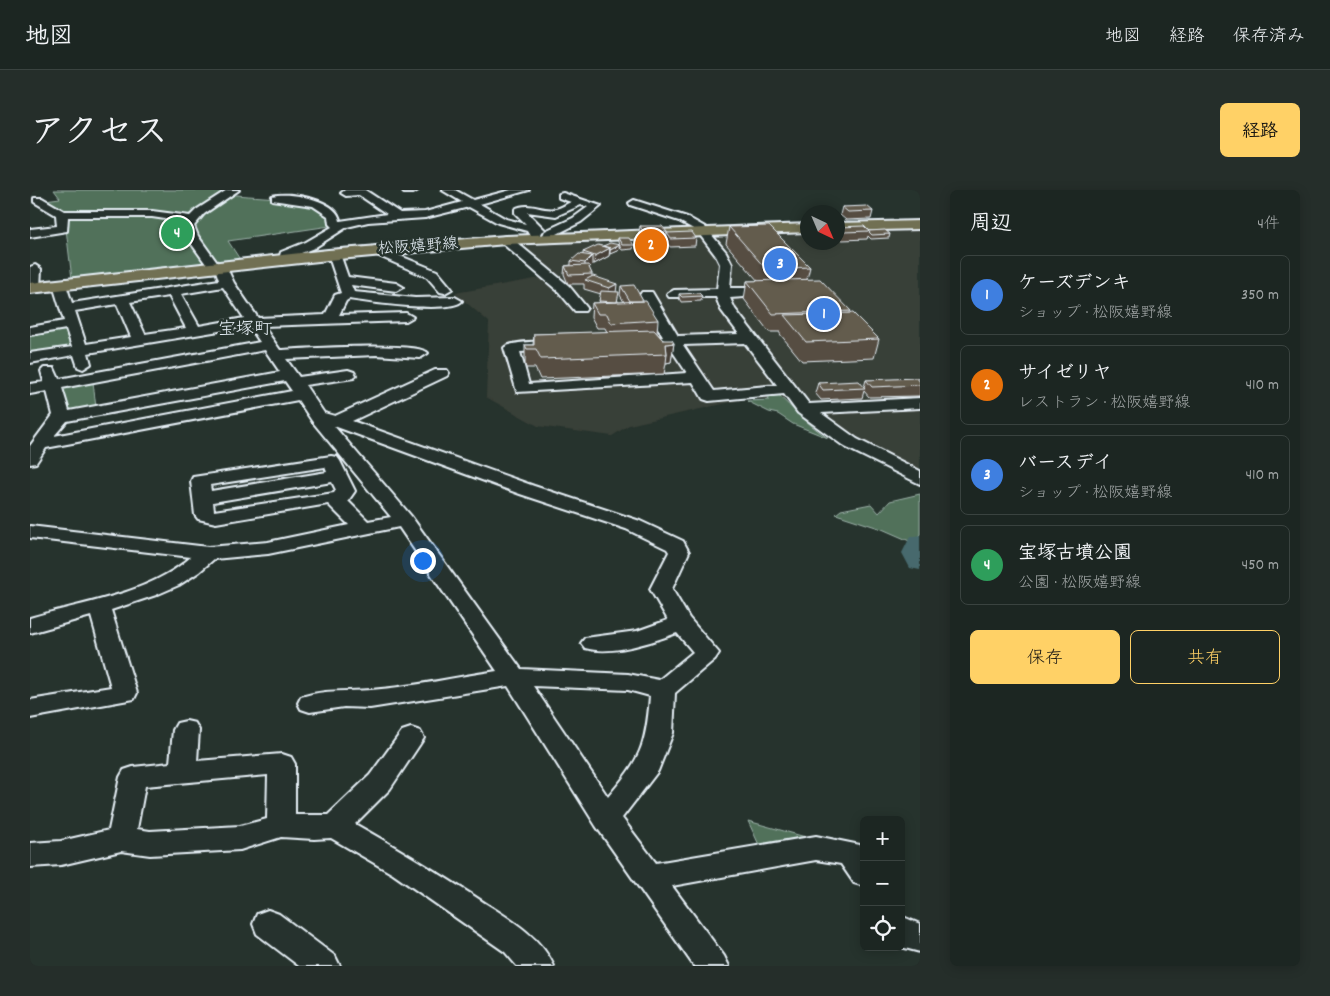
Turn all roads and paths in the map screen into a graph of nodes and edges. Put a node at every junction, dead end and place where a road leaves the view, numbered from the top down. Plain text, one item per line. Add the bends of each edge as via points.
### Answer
1 (234, 190) edge
2 (447, 190) edge
3 (524, 190) edge
4 (575, 190) edge
5 (346, 193) dead end
6 (563, 196) junction
7 (56, 197) dead end
8 (276, 198) dead end
9 (34, 201) edge
10 (577, 203) dead end
11 (634, 203) dead end
12 (472, 204) junction
13 (450, 209) junction
14 (533, 209) junction
15 (62, 214) junction
16 (464, 216) dead end
17 (398, 217) junction
18 (192, 220) junction
19 (343, 225) junction
20 (920, 225) edge
21 (845, 227) edge
22 (800, 228) edge
23 (30, 233) edge
24 (703, 233) junction
25 (543, 238) junction
26 (506, 240) junction
27 (376, 250) junction
28 (334, 254) junction
29 (285, 259) junction
30 (218, 267) junction
31 (35, 269) dead end
32 (342, 280) junction
33 (228, 283) junction
34 (60, 285) junction
35 (31, 288) edge
36 (396, 288) dead end
37 (445, 289) dead end
38 (785, 290) edge
39 (173, 292) junction
40 (724, 292) junction
41 (674, 294) dead end
42 (348, 295) junction
43 (646, 296) dead end
44 (122, 300) junction
45 (455, 301) dead end
46 (66, 308) junction
47 (580, 308) dead end
48 (406, 317) dead end
49 (330, 319) junction
50 (253, 321) junction
51 (72, 324) junction
52 (30, 331) edge
53 (195, 331) junction
54 (750, 338) junction
55 (140, 340) junction
56 (673, 341) junction
57 (629, 342) edge
58 (567, 345) edge
59 (80, 350) junction
60 (272, 350) junction
61 (420, 353) dead end
62 (210, 356) junction
63 (38, 357) edge
64 (441, 373) dead end
65 (348, 375) dead end
66 (698, 376) junction
67 (91, 378) junction
68 (53, 384) junction
69 (296, 384) junction
70 (223, 388) junction
71 (30, 389) edge
72 (787, 389) junction
73 (920, 403) edge
74 (130, 405) junction
75 (229, 408) junction
76 (804, 409) junction
77 (100, 411) junction
78 (62, 417) junction
79 (318, 417) junction
80 (337, 421) junction
81 (132, 427) junction
82 (35, 452) edge
83 (271, 478) junction
84 (920, 478) edge
85 (337, 501) junction
86 (278, 507) junction
87 (404, 520) junction
88 (363, 528) junction
89 (30, 532) edge
90 (208, 553) junction
91 (98, 606) junction
92 (681, 623) junction
93 (30, 626) edge
94 (593, 643) dead end
95 (514, 677) junction
96 (663, 690) junction
97 (310, 703) dead end
98 (30, 709) edge
99 (186, 730) dead end
100 (411, 738) dead end
101 (183, 773) junction
102 (606, 818) junction
103 (281, 826) junction
104 (335, 826) junction
105 (121, 839) junction
106 (30, 855) edge
107 (860, 868) edge
108 (650, 877) junction
109 (268, 924) dead end
110 (905, 934) edge
111 (920, 938) edge
112 (324, 966) edge
113 (538, 966) edge
114 (713, 966) edge

1 - 18 street
2 - 12 street
3 - 12 street
4 - 6 street
5 - 17 street via 361,192
6 - 14 street
6 - 25 street via 596,206
7 - 9 street
8 - 19 street via 308,202 328,209 334,215 335,224
9 - 15 street
10 - 14 street via 556,213
11 - 24 street via 683,219
12 - 13 street
12 - 25 street
13 - 16 street
13 - 17 street
14 - 25 street via 522,208 519,211 539,229
15 - 18 street via 152,214
15 - 23 street via 63,230
17 - 19 street
18 - 30 street via 188,226 192,236
19 - 29 street via 310,245 284,255
20 - 21 main road
22 - 24 main road, 松阪嬉野線
24 - 25 main road, 松阪嬉野線
24 - 40 street via 726,264
25 - 26 main road, 松阪嬉野線
26 - 27 main road, 松阪嬉野線
26 - 47 street via 564,289
27 - 28 main road, 松阪嬉野線
27 - 37 street via 432,274
28 - 29 main road, 松阪嬉野線
28 - 32 street
29 - 30 main road, 松阪嬉野線
30 - 33 street
30 - 34 main road, 松阪嬉野線
31 - 35 street
32 - 36 street
32 - 42 street
33 - 39 street
33 - 50 street
34 - 35 main road, 松阪嬉野線
34 - 46 street
38 - 40 street
39 - 44 street
39 - 53 street
40 - 41 street
40 - 54 street via 728,310
42 - 45 street via 426,303
42 - 49 street via 340,298
43 - 56 street
44 - 46 street
44 - 55 street
46 - 51 street
48 - 49 street
49 - 50 street
50 - 53 street
50 - 60 street
51 - 52 street
51 - 59 street
53 - 55 street
54 - 56 street
54 - 72 street
55 - 59 street
56 - 57 street
56 - 66 street
58 - 66 street via 511,348 522,389
59 - 63 street
59 - 67 street
60 - 61 street
60 - 62 street
60 - 69 street
62 - 67 street
62 - 70 street
63 - 68 street
64 - 80 street
65 - 69 street
66 - 72 street via 710,396
67 - 68 street
67 - 77 street
68 - 71 street
68 - 78 street
69 - 70 street
69 - 75 street
69 - 79 street
70 - 74 street
70 - 75 street
72 - 76 street
73 - 76 street
74 - 77 street
74 - 81 street
75 - 81 street
76 - 84 street via 851,443
77 - 78 street
78 - 82 street
79 - 80 street
79 - 87 street
80 - 92 street via 633,525 676,545 679,552 662,589
81 - 82 street
83 - 85 street via 332,461 346,491
83 - 86 street
83 - 86 street via 200,481 205,514 216,517
85 - 86 street via 331,498
85 - 88 street
87 - 88 street
87 - 95 street
88 - 90 street via 268,548
89 - 90 street
90 - 91 street via 197,565 167,582
91 - 93 street
91 - 98 street via 125,693
92 - 94 street via 640,638
92 - 96 street via 707,652
95 - 96 street via 628,682
95 - 97 street via 370,699 344,698
95 - 102 street
96 - 102 street via 660,733 645,771
99 - 101 street
100 - 104 street via 380,782
101 - 103 street via 282,764
101 - 105 street via 134,777
102 - 108 street
103 - 104 street
103 - 105 street via 240,838 150,843
104 - 113 street via 403,865 516,942
105 - 106 street
107 - 108 street via 850,854 816,848
108 - 114 street
109 - 112 street
110 - 111 street

